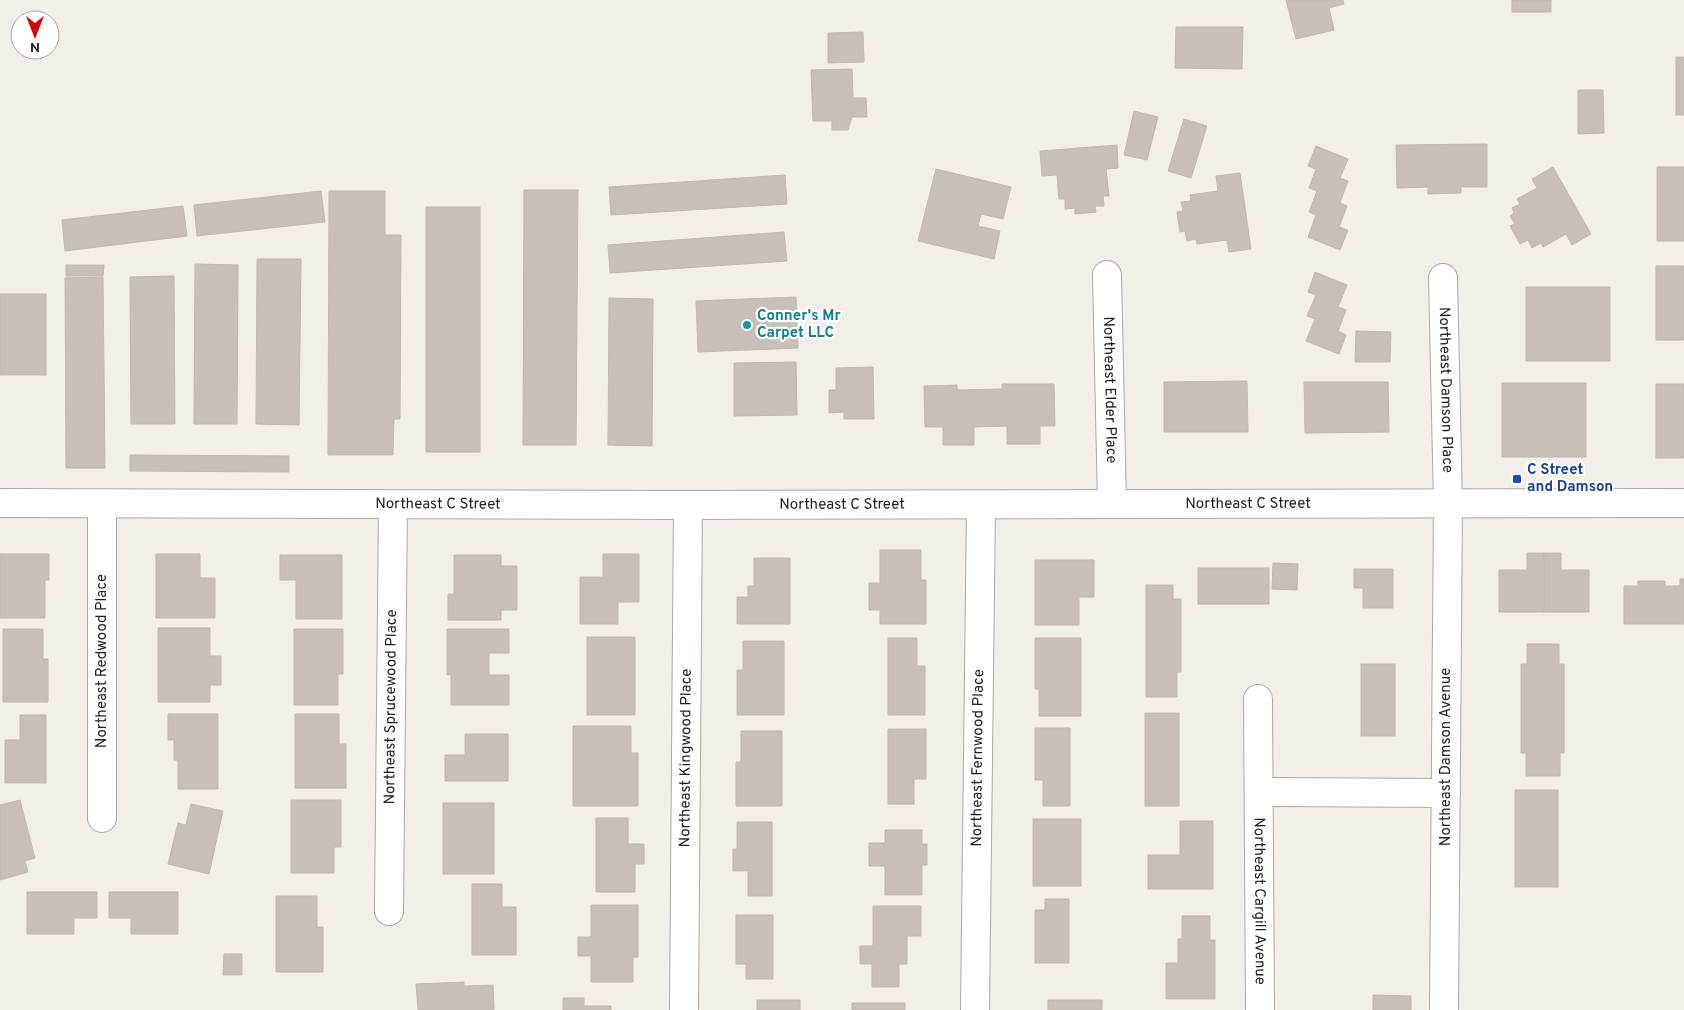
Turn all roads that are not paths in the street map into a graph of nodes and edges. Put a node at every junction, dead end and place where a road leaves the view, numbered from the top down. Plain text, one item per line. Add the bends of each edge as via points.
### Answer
1 (1107, 275) dead end
2 (1443, 278) dead end
3 (0, 502) edge
4 (1684, 503) edge
5 (102, 504) junction
6 (1112, 504) junction
7 (1448, 504) junction
8 (394, 505) junction
9 (688, 505) junction
10 (981, 505) junction
11 (1258, 699) dead end
12 (1260, 792) junction
13 (1446, 793) junction
14 (102, 818) dead end
15 (389, 911) dead end
16 (684, 1010) edge
17 (976, 1010) edge
18 (1260, 1010) edge
19 (1444, 1010) edge

1 - 6 street, Northeast Elder Place
2 - 7 street, Northeast Damson Place
3 - 5 street, Northeast C Street
4 - 7 street, Northeast C Street
5 - 8 street, Northeast C Street
5 - 14 street, Northeast Redwood Place
6 - 7 street, Northeast C Street
6 - 10 street, Northeast C Street
7 - 13 street, Northeast Damson Avenue
8 - 9 street, Northeast C Street
8 - 15 street, Northeast Sprucewood Place
9 - 10 street, Northeast C Street
9 - 16 street, Northeast Kingwood Place
10 - 17 street, Northeast Fernwood Place
11 - 12 street, Northeast Cargill Avenue
12 - 13 street
12 - 18 street, Northeast Cargill Avenue
13 - 19 street, Northeast Damson Avenue

